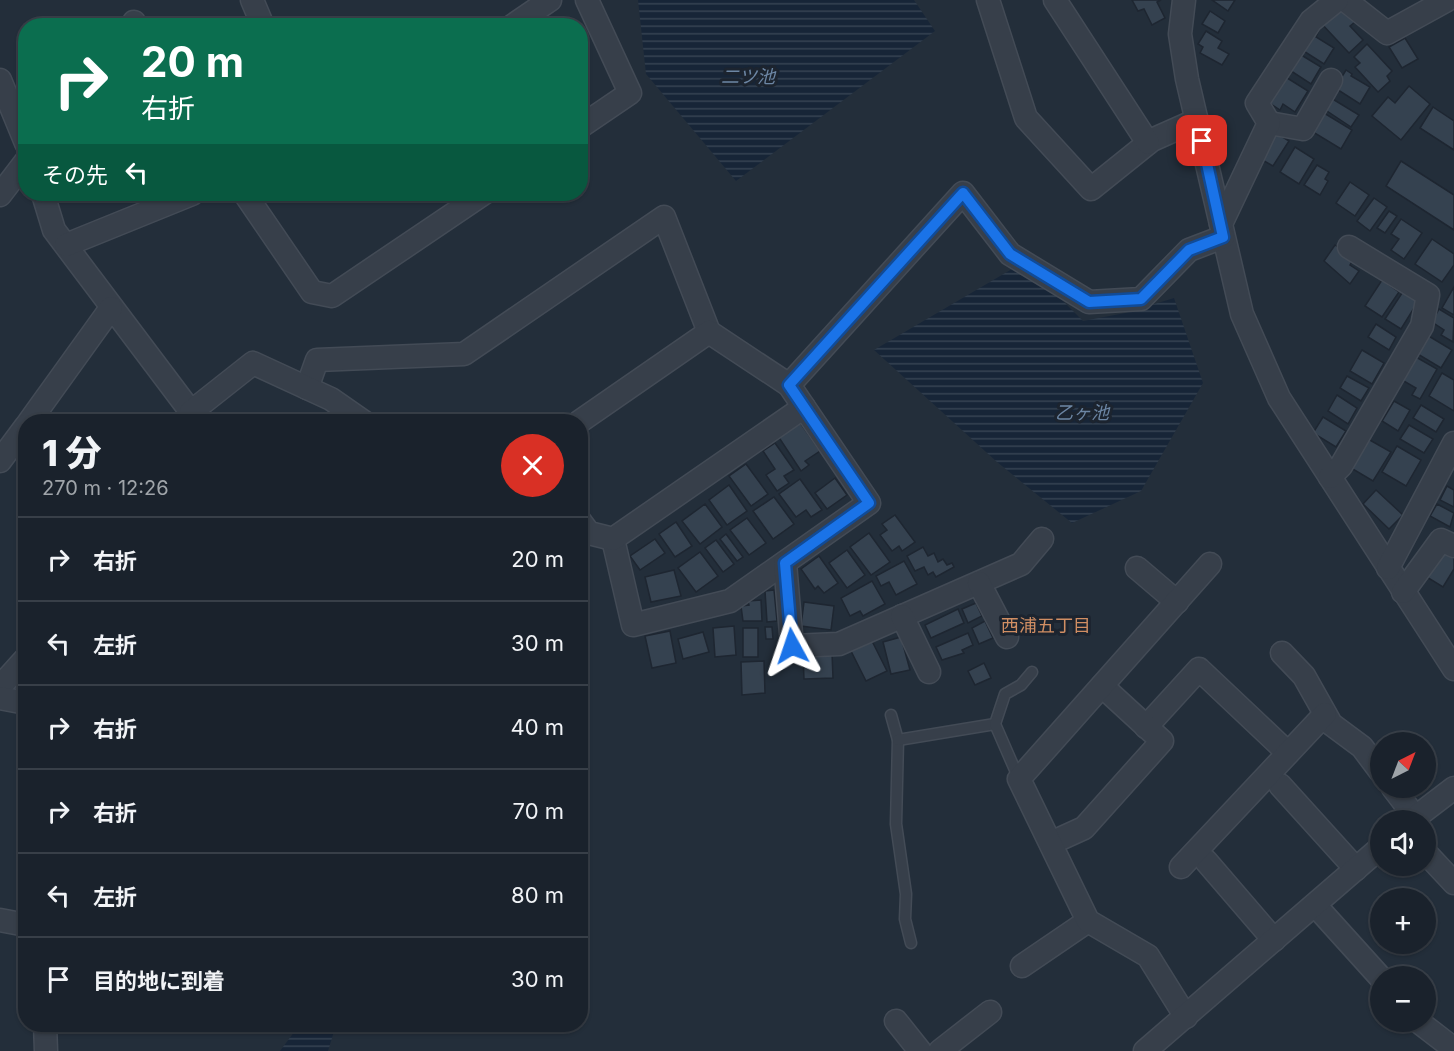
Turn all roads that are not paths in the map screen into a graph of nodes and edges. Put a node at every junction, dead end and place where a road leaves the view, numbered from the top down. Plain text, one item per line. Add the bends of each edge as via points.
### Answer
1 (252, 0) edge
2 (550, 0) edge
3 (587, 0) edge
4 (988, 0) edge
5 (1055, 0) edge
6 (1184, 0) edge
7 (1336, 0) edge
8 (1345, 0) edge
9 (1447, 0) edge
10 (260, 18) edge
11 (524, 18) edge
12 (0, 80) edge
13 (1331, 80) dead end
14 (1197, 120) junction
15 (588, 122) edge
16 (1269, 123) junction
17 (18, 124) edge
18 (1148, 143) junction
19 (18, 171) edge
20 (0, 195) edge
21 (45, 201) edge
22 (175, 201) edge
23 (250, 201) edge
24 (473, 201) edge
25 (1222, 231) junction
26 (66, 245) junction
27 (1349, 247) dead end
28 (111, 308) junction
29 (709, 332) junction
30 (789, 385) junction
31 (307, 388) junction
32 (804, 407) junction
33 (34, 414) edge
34 (189, 414) edge
35 (194, 414) edge
36 (353, 414) edge
37 (588, 416) edge
38 (18, 437) edge
39 (1454, 443) edge
40 (0, 461) edge
41 (1330, 477) junction
42 (588, 532) edge
43 (613, 539) junction
44 (1042, 539) dead end
45 (1454, 546) edge
46 (785, 563) junction
47 (1210, 564) dead end
48 (1137, 568) dead end
49 (1388, 568) junction
50 (979, 583) junction
51 (1403, 591) junction
52 (1177, 602) junction
53 (902, 616) junction
54 (1007, 637) dead end
55 (1282, 653) dead end
56 (18, 666) edge
57 (1454, 669) edge
58 (929, 672) dead end
59 (1032, 672) dead end
60 (1102, 686) junction
61 (0, 687) edge
62 (0, 698) edge
63 (18, 701) edge
64 (1325, 714) junction
65 (891, 715) dead end
66 (995, 724) junction
67 (1146, 727) junction
68 (897, 740) junction
69 (1288, 753) junction
70 (1370, 758) edge
71 (1020, 779) junction
72 (1280, 785) dead end
73 (1454, 788) edge
74 (1426, 810) edge
75 (1050, 843) junction
76 (1370, 857) edge
77 (1206, 861) dead end
78 (1436, 864) edge
79 (1180, 867) dead end
80 (1356, 869) junction
81 (1454, 883) edge
82 (1315, 904) junction
83 (0, 920) edge
84 (1088, 921) junction
85 (18, 924) edge
86 (1274, 940) junction
87 (911, 943) dead end
88 (1022, 966) dead end
89 (1370, 966) edge
90 (990, 1012) dead end
91 (1186, 1017) junction
92 (896, 1021) dead end
93 (45, 1032) edge
94 (1432, 1032) edge
95 (910, 1047) edge
96 (1454, 1049) edge
97 (45, 1051) edge
98 (940, 1051) edge
99 (1145, 1051) edge

1 - 10 street
2 - 11 street
3 - 15 street via 630,93
4 - 18 street via 1026,118 1091,189
5 - 18 street
6 - 14 street via 1180,34
7 - 16 street via 1311,21 1257,103
8 - 9 street via 1388,33
12 - 17 street
13 - 16 street via 1303,129
14 - 18 street
14 - 25 street
16 - 25 street
19 - 20 street
21 - 26 street via 54,230
22 - 26 street
23 - 24 street via 312,292 332,296
25 - 30 street via 1189,250 1141,299 1089,302 1010,254 963,193
25 - 41 street via 1247,325 1279,398
26 - 28 street
27 - 41 street via 1428,295 1422,326 1341,466
28 - 33 street
28 - 34 street
29 - 30 street
29 - 31 street via 664,217 464,354 317,360
29 - 37 street
30 - 32 street
31 - 35 street via 253,363
31 - 36 street
32 - 43 street
32 - 46 street via 869,503
38 - 40 street
39 - 49 street
41 - 49 street
42 - 43 street
43 - 46 street via 633,625 730,602
44 - 50 street via 1021,564
45 - 51 street via 1441,540
46 - 53 street via 792,646 839,644
47 - 52 street
48 - 52 street
49 - 51 street
50 - 53 street
50 - 54 street
51 - 57 street
52 - 60 street
53 - 58 street
55 - 64 street via 1304,676
56 - 61 street
59 - 66 lane via 1021,685 1005,694
60 - 67 street
60 - 71 street
62 - 63 street
64 - 69 street
64 - 70 street
65 - 68 lane
66 - 68 lane
66 - 71 lane
67 - 69 street via 1200,669
67 - 75 street via 1162,741 1084,828
68 - 87 lane via 896,824
69 - 79 street
71 - 75 street
72 - 80 street
73 - 74 street
75 - 84 street
76 - 80 street
77 - 86 street
78 - 81 street
80 - 82 street
82 - 86 street
82 - 89 street
83 - 85 street
84 - 88 street
84 - 91 street via 1148,956
86 - 91 street
90 - 98 street
91 - 99 street
92 - 95 street
93 - 97 street
94 - 96 street

